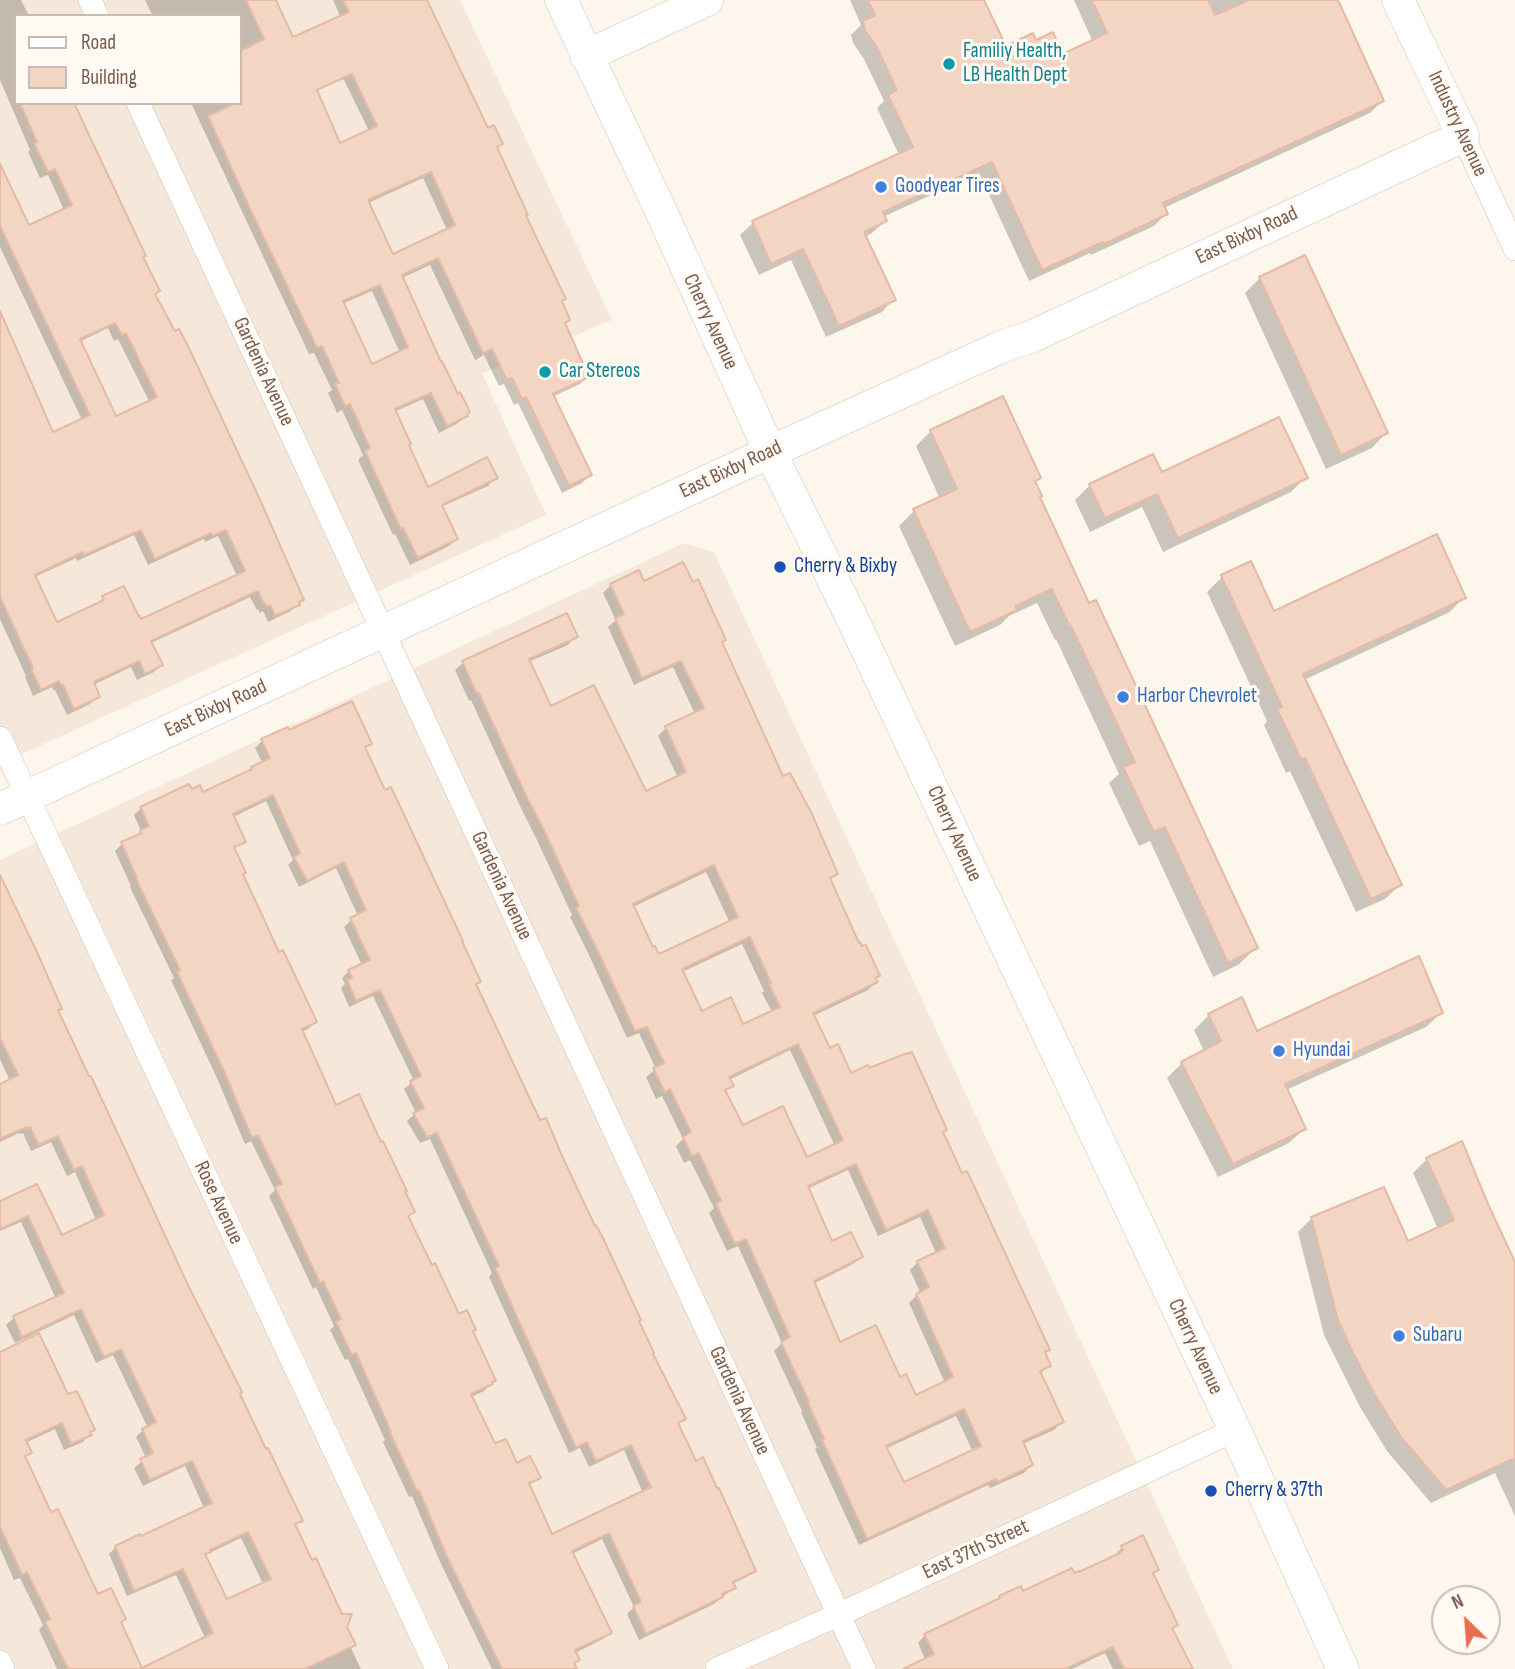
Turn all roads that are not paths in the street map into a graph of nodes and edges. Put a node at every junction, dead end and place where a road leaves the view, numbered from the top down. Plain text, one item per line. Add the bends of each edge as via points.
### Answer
1 (561, 0) edge
2 (707, 0) edge
3 (1398, 0) edge
4 (586, 56) junction
5 (139, 105) edge
6 (1463, 136) junction
7 (1515, 249) edge
8 (770, 452) junction
9 (383, 631) junction
10 (0, 738) edge
11 (14, 802) edge
12 (1235, 1430) junction
13 (838, 1615) junction
14 (0, 1662) edge
15 (4, 1669) edge
16 (437, 1669) edge
17 (717, 1669) edge
18 (864, 1669) edge
19 (1343, 1669) edge

1 - 4 street, Cherry Avenue
2 - 4 street
3 - 6 street, Industry Avenue
4 - 8 street, Cherry Avenue
5 - 9 street, Gardenia Avenue
6 - 7 street, Industry Avenue
6 - 8 street, East Bixby Road via 1033,336
8 - 9 street, East Bixby Road
8 - 12 street, Cherry Avenue
9 - 11 street, East Bixby Road
9 - 13 street, Gardenia Avenue
10 - 11 street, Rose Avenue
11 - 16 street, Rose Avenue
12 - 13 street, East 37th Street
12 - 19 street, Cherry Avenue
13 - 17 street, East 37th Street
13 - 18 street, Gardenia Avenue
14 - 15 street

